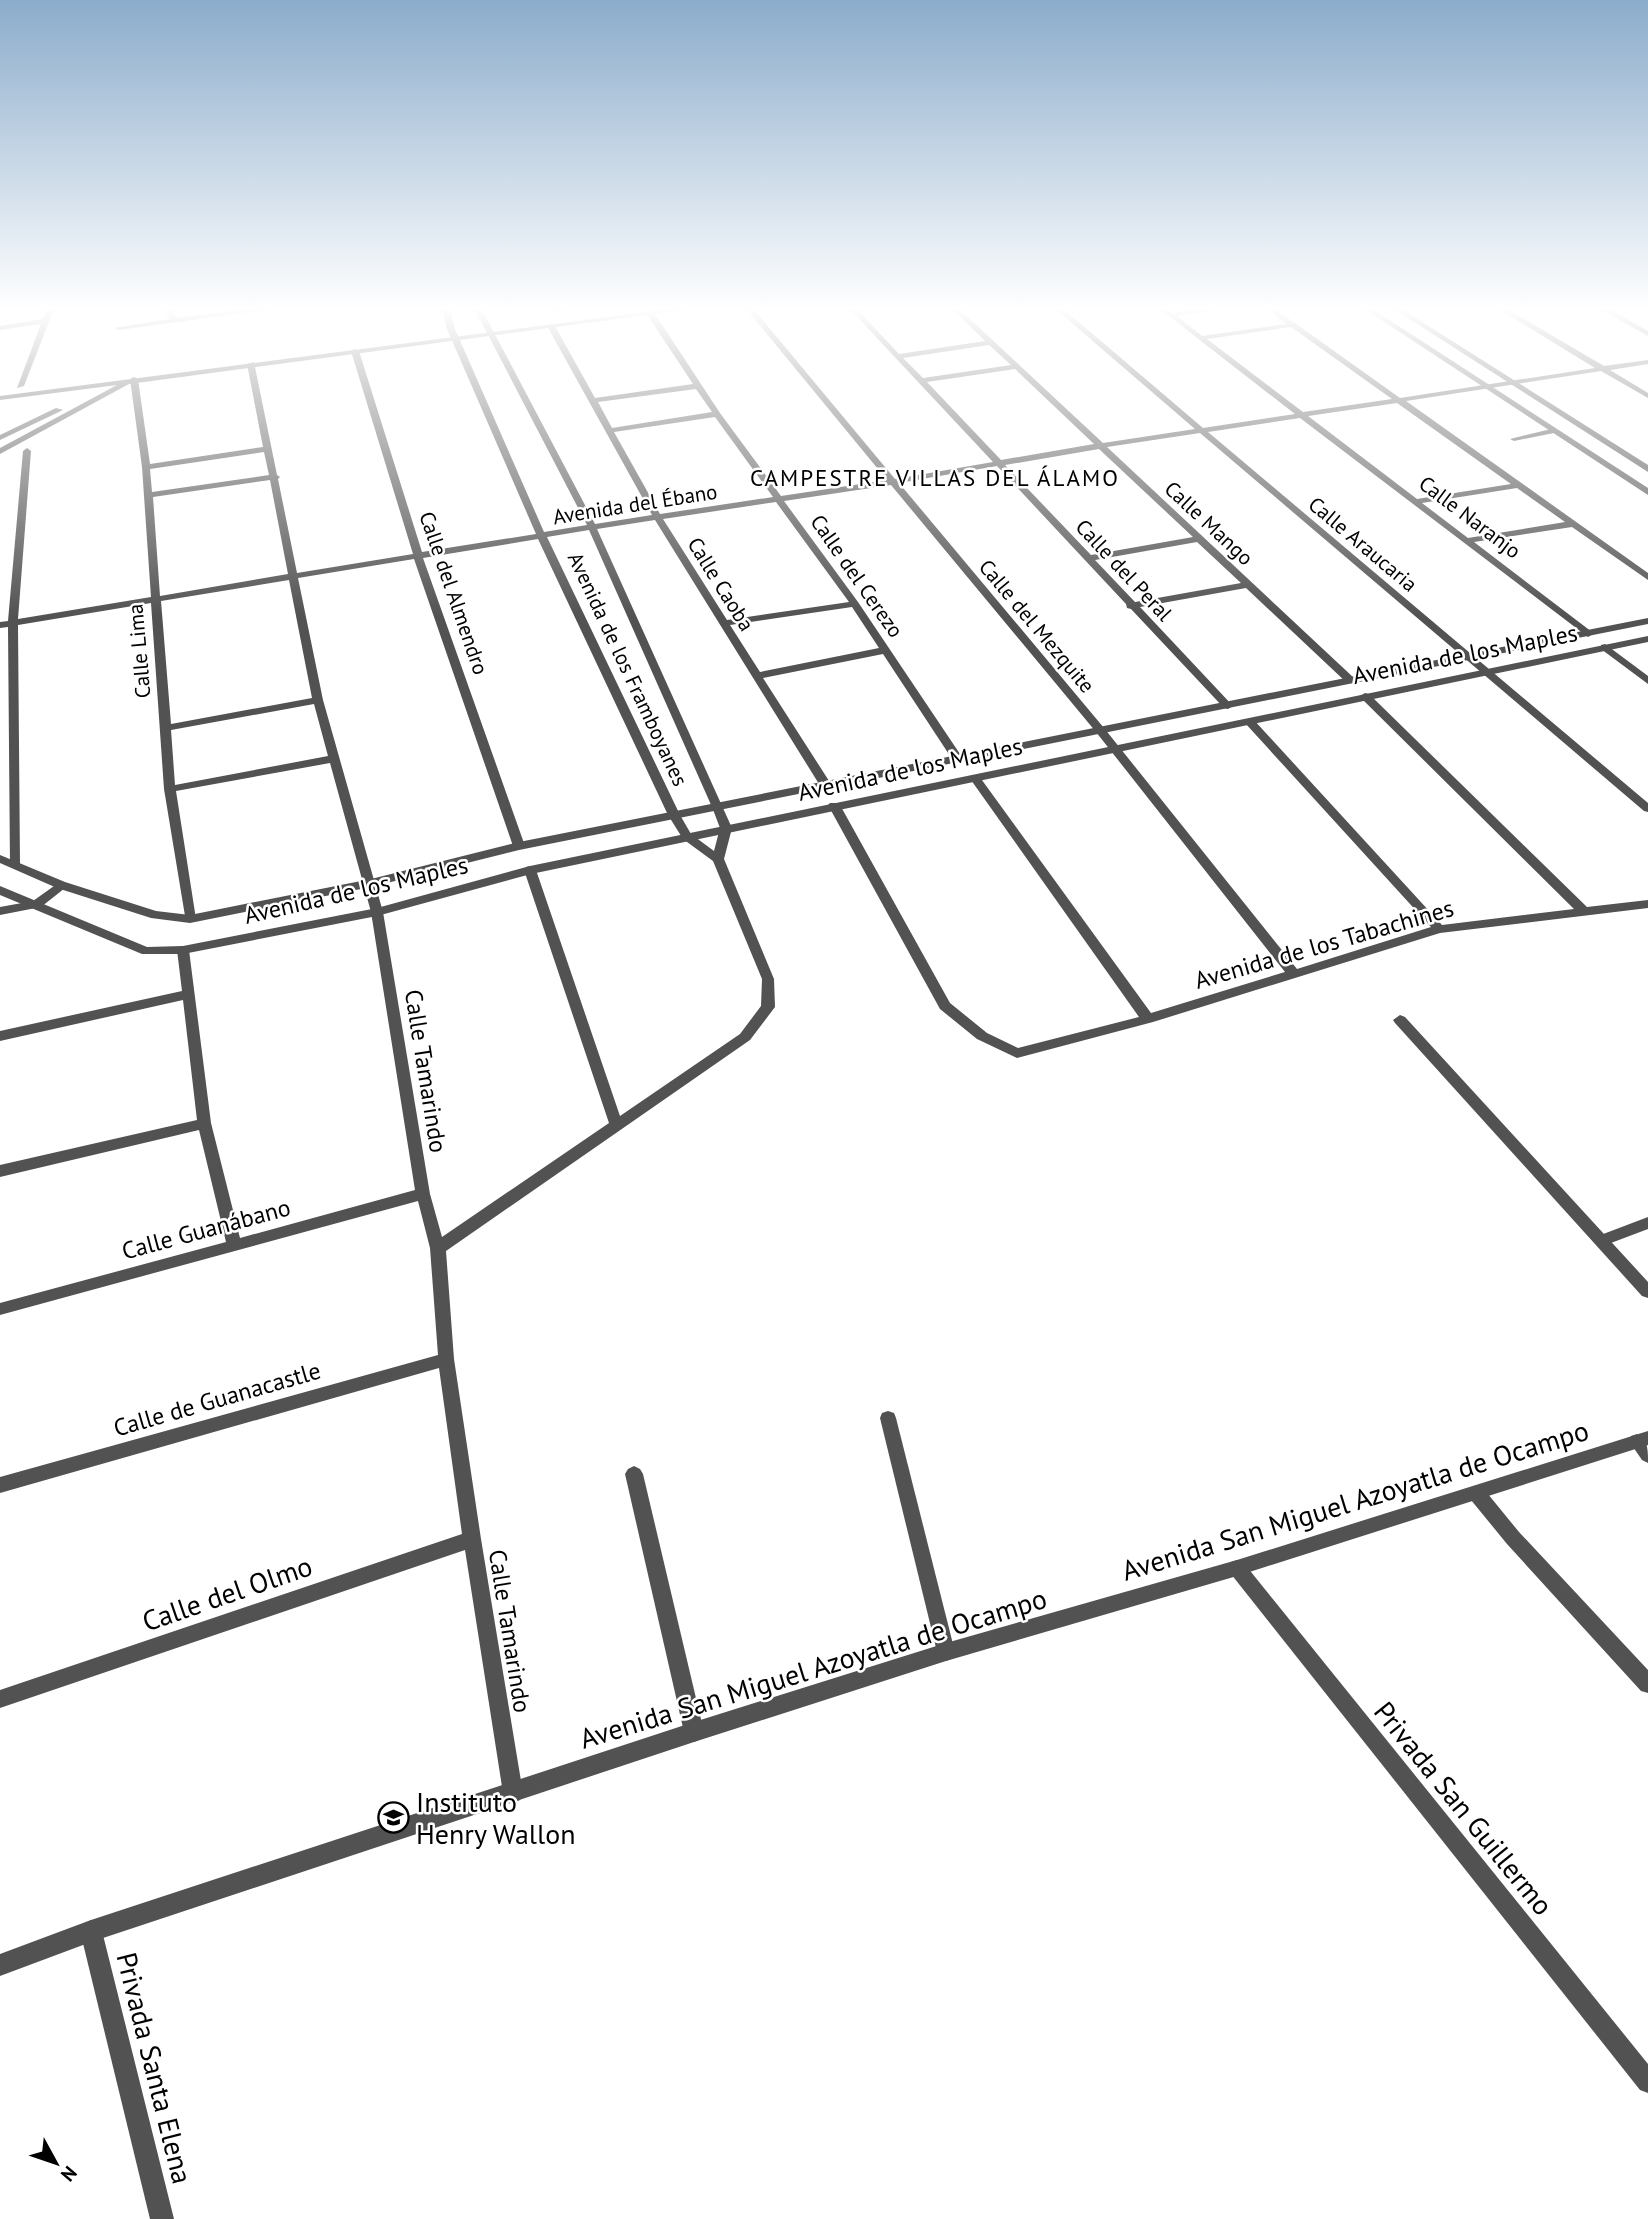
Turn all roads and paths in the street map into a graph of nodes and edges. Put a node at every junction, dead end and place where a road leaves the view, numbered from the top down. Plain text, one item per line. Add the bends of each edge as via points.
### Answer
1 (59, 410) edge
2 (74, 410) edge
3 (139, 410) edge
4 (261, 410) edge
5 (373, 410) edge
6 (487, 410) edge
7 (529, 410) edge
8 (596, 410) edge
9 (715, 410) edge
10 (832, 410) edge
11 (947, 410) edge
12 (1060, 410) edge
13 (1174, 410) edge
14 (1293, 410) edge
15 (1334, 410) edge
16 (1409, 410) edge
17 (1518, 410) edge
18 (1554, 410) edge
19 (718, 414) junction
20 (1300, 415) junction
21 (1198, 430) junction
22 (608, 431) junction
23 (1551, 431) junction
24 (0, 438) edge
25 (1514, 439) dead end
26 (1099, 446) junction
27 (269, 449) junction
28 (0, 451) edge
29 (27, 451) dead end
30 (996, 463) junction
31 (146, 467) junction
32 (1648, 468) edge
33 (276, 477) junction
34 (891, 482) junction
35 (1519, 485) junction
36 (1648, 492) edge
37 (148, 495) junction
38 (779, 500) junction
39 (1418, 501) junction
40 (658, 518) junction
41 (1573, 524) junction
42 (592, 527) junction
43 (542, 537) junction
44 (1197, 539) junction
45 (1469, 540) junction
46 (418, 556) junction
47 (1087, 559) junction
48 (295, 577) junction
49 (1648, 577) edge
50 (1246, 584) junction
51 (156, 600) junction
52 (855, 604) junction
53 (1130, 606) junction
54 (1648, 621) edge
55 (13, 622) junction
56 (726, 623) junction
57 (0, 625) edge
58 (1588, 634) junction
59 (1648, 639) edge
60 (1605, 647) junction
61 (885, 650) junction
62 (1471, 656) junction
63 (1489, 672) junction
64 (755, 676) junction
65 (1350, 680) junction
66 (1648, 681) edge
67 (1366, 696) junction
68 (318, 700) junction
69 (1228, 706) junction
70 (1249, 721) junction
71 (166, 728) junction
72 (1100, 730) junction
73 (1113, 748) junction
74 (332, 759) junction
75 (958, 760) junction
76 (975, 778) junction
77 (825, 784) junction
78 (170, 789) junction
79 (834, 805) junction
80 (718, 807) junction
81 (1648, 809) edge
82 (674, 815) junction
83 (726, 828) junction
84 (687, 836) junction
85 (519, 846) junction
86 (0, 859) edge
87 (718, 859) junction
88 (14, 864) junction
89 (530, 870) junction
90 (371, 883) junction
91 (61, 885) junction
92 (0, 890) edge
93 (37, 904) junction
94 (1648, 904) edge
95 (0, 911) edge
96 (377, 912) junction
97 (1585, 913) junction
98 (190, 919) junction
99 (1439, 929) junction
100 (183, 950) junction
101 (1294, 974) junction
102 (190, 994) junction
103 (1148, 1019) junction
104 (1400, 1020) dead end
105 (0, 1036) edge
106 (204, 1123) junction
107 (616, 1124) junction
108 (0, 1171) edge
109 (424, 1194) junction
110 (1648, 1223) edge
111 (1603, 1240) junction
112 (234, 1245) junction
113 (438, 1248) junction
114 (1648, 1292) edge
115 (0, 1309) edge
116 (446, 1359) junction
117 (888, 1418) dead end
118 (1644, 1444) edge
119 (634, 1474) dead end
120 (0, 1485) edge
121 (1477, 1494) junction
122 (472, 1539) junction
123 (1237, 1568) junction
124 (946, 1652) junction
125 (1648, 1684) edge
126 (0, 1699) edge
127 (694, 1732) junction
128 (513, 1793) junction
129 (91, 1931) junction
130 (0, 1965) edge
131 (1648, 2082) edge
132 (162, 2219) edge

1 - 24 street
2 - 28 street
3 - 31 street, Calle Lima
4 - 27 street, Calle Tamarindo
5 - 46 street, Calle del Almendro
6 - 43 street, Avenida de los Framboyanes
7 - 42 street, Avenida de los Framboyanes
8 - 22 street, Calle Caoba
9 - 19 street, Calle del Cerezo
10 - 34 street, Calle del Mezquite
11 - 30 street, Calle del Peral
12 - 26 street, Calle Mango
13 - 21 street, Calle Araucaria
14 - 20 street, Calle Naranjo
15 - 20 street, Avenida del Ébano
16 - 35 street
17 - 23 street
18 - 32 street
19 - 22 street
19 - 38 street, Calle del Cerezo
20 - 21 street, Avenida del Ébano
20 - 39 street, Calle Naranjo
21 - 26 street, Avenida del Ébano
21 - 62 street, Calle Araucaria
22 - 40 street, Calle Caoba
23 - 25 street
23 - 36 street
26 - 30 street, Avenida del Ébano
26 - 44 street, Calle Mango
27 - 31 street
27 - 33 street, Calle Tamarindo
29 - 55 street
30 - 34 street, Avenida del Ébano
30 - 47 street, Calle del Peral
31 - 37 street, Calle Lima
33 - 37 street
33 - 48 street, Calle Tamarindo
34 - 38 street, Avenida del Ébano
34 - 72 street, Calle del Mezquite
35 - 39 street
35 - 41 street
37 - 51 street, Calle Lima
38 - 40 street, Avenida del Ébano
38 - 52 street, Calle del Cerezo
39 - 45 street, Calle Naranjo
40 - 42 street, Avenida del Ébano
40 - 56 street, Calle Caoba
41 - 45 street
41 - 49 street
42 - 43 street, Avenida del Ébano
42 - 80 street, Avenida de los Framboyanes
43 - 46 street, Avenida del Ébano
43 - 82 street, Avenida de los Framboyanes
44 - 47 street
44 - 50 street, Calle Mango
45 - 58 street, Calle Naranjo
46 - 48 street, Avenida del Ébano
46 - 85 street, Calle del Almendro
47 - 53 street, Calle del Peral
48 - 51 street, Avenida del Ébano
48 - 68 street, Calle Tamarindo
50 - 53 street
50 - 65 street, Calle Mango
51 - 55 street, Avenida del Ébano
51 - 71 street, Calle Lima
52 - 56 street
52 - 61 street, Calle del Cerezo
53 - 69 street, Calle del Peral
54 - 58 street, Avenida de los Maples
55 - 57 street, Avenida del Ébano
55 - 88 street
56 - 64 street, Calle Caoba
58 - 62 street, Avenida de los Maples
59 - 60 street, Avenida de los Maples
60 - 63 street, Avenida de los Maples
60 - 66 street
61 - 64 street
61 - 75 street, Calle del Cerezo
62 - 63 street, Calle Araucaria
62 - 65 street, Avenida de los Maples
63 - 67 street, Avenida de los Maples
63 - 81 street, Calle Araucaria
64 - 77 street, Calle Caoba
65 - 69 street, Avenida de los Maples
67 - 70 street, Avenida de los Maples
67 - 97 street
68 - 71 street
68 - 74 street, Calle Tamarindo
69 - 72 street, Avenida de los Maples
70 - 73 street, Avenida de los Maples
70 - 99 street
71 - 78 street, Calle Lima
72 - 73 street, Calle del Mezquite
72 - 75 street, Avenida de los Maples
73 - 76 street, Avenida de los Maples
73 - 101 street, Calle del Mezquite
74 - 78 street
74 - 90 street, Calle Tamarindo
75 - 77 street, Avenida de los Maples
76 - 79 street, Avenida de los Maples
76 - 103 street
77 - 80 street, Avenida de los Maples
78 - 98 street, Calle Lima
79 - 83 street, Avenida de los Maples
79 - 103 street, Avenida de los Tabachines via 945,1006 982,1036 1017,1053
80 - 82 street, Avenida de los Maples
80 - 83 street, Avenida de los Framboyanes
82 - 84 street, Avenida de los Framboyanes
82 - 85 street, Avenida de los Maples
83 - 84 street, Avenida de los Maples
83 - 87 street
84 - 87 street, Avenida de los Framboyanes
84 - 89 street, Avenida de los Maples
85 - 90 street, Avenida de los Maples
86 - 88 street, Avenida de los Maples
87 - 107 street via 768,979 768,1007 746,1037
88 - 91 street, Avenida de los Maples
89 - 96 street, Avenida de los Maples
89 - 107 street
90 - 96 street, Calle Tamarindo
90 - 98 street, Avenida de los Maples
91 - 93 street
91 - 98 street, Avenida de los Maples via 155,915
92 - 93 street, Avenida de los Maples
93 - 95 street
93 - 100 street, Avenida de los Maples via 146,951
94 - 97 street, Avenida de los Tabachines
96 - 100 street, Avenida de los Maples
96 - 109 street, Calle Tamarindo
97 - 99 street, Avenida de los Tabachines
99 - 101 street, Avenida de los Tabachines
100 - 102 street
101 - 103 street, Avenida de los Tabachines
102 - 105 street
102 - 106 street
104 - 111 street
106 - 108 street
106 - 112 street
107 - 113 street
109 - 112 street, Calle Guanábano
109 - 113 street, Calle Tamarindo
110 - 111 street
111 - 114 street
112 - 115 street, Calle Guanábano
113 - 116 street, Calle Tamarindo
116 - 120 street, Calle de Guanacastle
116 - 122 street, Calle Tamarindo
117 - 124 street
118 - 121 street, Avenida San Miguel Azoyatla de Ocampo
119 - 127 street
121 - 123 street, Avenida San Miguel Azoyatla de Ocampo
121 - 125 street
122 - 126 street, Calle del Olmo
122 - 128 street, Calle Tamarindo
123 - 124 street, Avenida San Miguel Azoyatla de Ocampo
123 - 131 street, Privada San Guillermo
124 - 127 street, Avenida San Miguel Azoyatla de Ocampo
127 - 128 street, Avenida San Miguel Azoyatla de Ocampo
128 - 129 street, Avenida San Miguel Azoyatla de Ocampo
129 - 130 street, Avenida San Miguel Azoyatla de Ocampo
129 - 132 street, Privada Santa Elena

